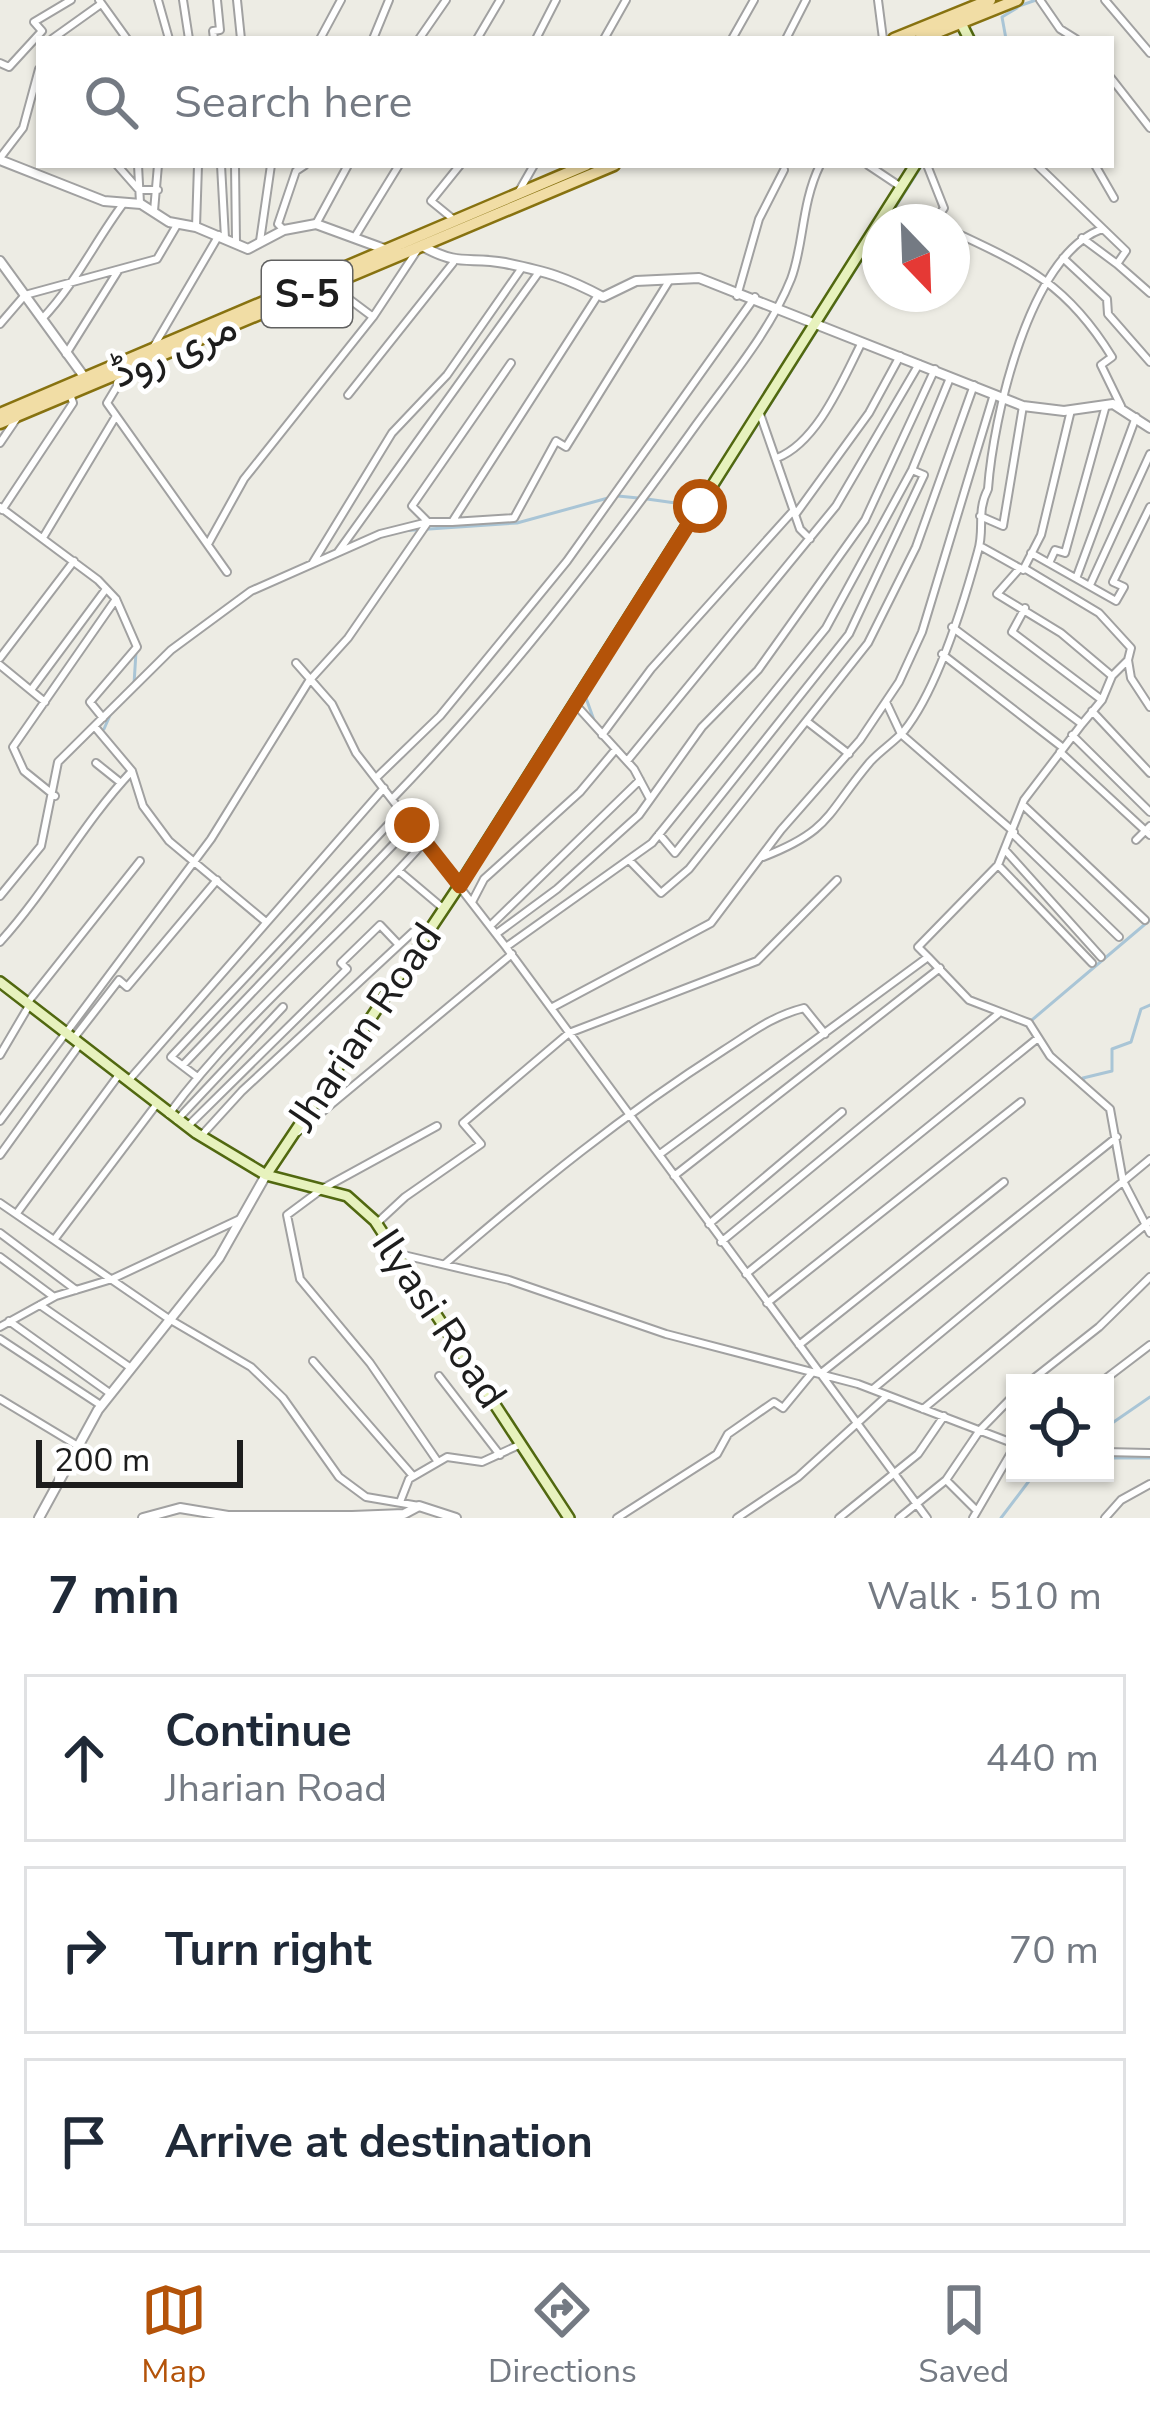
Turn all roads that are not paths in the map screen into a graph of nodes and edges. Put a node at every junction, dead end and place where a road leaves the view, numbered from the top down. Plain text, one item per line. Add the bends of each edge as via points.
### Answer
1 (71, 0) edge
2 (158, 0) edge
3 (183, 0) edge
4 (217, 0) edge
5 (237, 0) edge
6 (340, 0) edge
7 (389, 0) edge
8 (446, 0) edge
9 (500, 0) edge
10 (556, 0) edge
11 (626, 0) edge
12 (754, 0) edge
13 (806, 0) edge
14 (878, 0) edge
15 (990, 0) edge
16 (1017, 0) edge
17 (1040, 0) edge
18 (1105, 0) edge
19 (100, 2) edge
20 (978, 10) junction
21 (961, 22) junction
22 (37, 36) edge
23 (56, 36) edge
24 (125, 36) edge
25 (168, 36) edge
26 (189, 36) edge
27 (214, 36) edge
28 (241, 36) edge
29 (322, 36) edge
30 (374, 36) edge
31 (421, 36) edge
32 (479, 36) edge
33 (538, 36) edge
34 (606, 36) edge
35 (734, 36) edge
36 (788, 36) edge
37 (883, 36) edge
38 (904, 36) edge
39 (927, 36) edge
40 (968, 36) edge
41 (1071, 36) edge
42 (36, 38) edge
43 (1150, 53) edge
44 (0, 64) edge
45 (36, 80) edge
46 (1114, 82) edge
47 (1150, 128) edge
48 (0, 159) edge
49 (119, 168) edge
50 (138, 168) edge
51 (158, 168) edge
52 (198, 168) edge
53 (221, 168) edge
54 (235, 168) edge
55 (271, 168) edge
56 (301, 168) edge
57 (346, 168) edge
58 (397, 168) edge
59 (458, 168) edge
60 (531, 168) edge
61 (579, 168) edge
62 (607, 168) edge
63 (819, 168) edge
64 (872, 168) edge
65 (913, 168) edge
66 (928, 168) edge
67 (1040, 168) edge
68 (1097, 168) edge
69 (784, 170) dead end
70 (901, 187) junction
71 (139, 190) junction
72 (158, 190) junction
73 (517, 195) junction
74 (1114, 198) dead end
75 (123, 204) junction
76 (141, 204) junction
77 (942, 204) edge
78 (153, 215) junction
79 (456, 221) junction
80 (316, 224) junction
81 (177, 225) junction
82 (196, 226) junction
83 (1102, 229) junction
84 (284, 230) junction
85 (356, 235) junction
86 (222, 237) junction
87 (1082, 238) junction
88 (970, 240) edge
89 (236, 242) junction
90 (260, 245) junction
91 (420, 246) junction
92 (387, 250) junction
93 (1063, 258) junction
94 (453, 263) junction
95 (1118, 264) junction
96 (1, 267) edge
97 (521, 269) junction
98 (118, 271) junction
99 (539, 272) junction
100 (670, 278) junction
101 (77, 281) junction
102 (1052, 281) junction
103 (329, 284) junction
104 (1150, 292) edge
105 (598, 295) junction
106 (26, 296) junction
107 (737, 296) junction
108 (755, 297) junction
109 (776, 306) junction
110 (373, 317) junction
111 (42, 320) junction
112 (814, 323) junction
113 (0, 324) edge
114 (862, 342) junction
115 (160, 349) junction
116 (66, 354) junction
117 (900, 356) junction
118 (1150, 362) edge
119 (511, 363) dead end
120 (919, 364) junction
121 (935, 369) junction
122 (126, 370) junction
123 (951, 375) junction
124 (85, 378) junction
125 (974, 385) junction
126 (70, 394) junction
127 (347, 395) dead end
128 (998, 396) junction
129 (1106, 405) junction
130 (1023, 406) junction
131 (1120, 406) junction
132 (1071, 410) junction
133 (22, 411) junction
134 (759, 411) junction
135 (0, 414) edge
136 (116, 416) junction
137 (1136, 417) junction
138 (0, 423) edge
139 (1150, 428) edge
140 (0, 443) edge
141 (1150, 454) edge
142 (777, 458) junction
143 (912, 470) junction
144 (1150, 507) edge
145 (1, 508) edge
146 (794, 513) junction
147 (979, 516) junction
148 (428, 522) junction
149 (452, 522) junction
150 (43, 537) junction
151 (810, 539) junction
152 (208, 544) junction
153 (980, 546) junction
154 (1031, 554) junction
155 (336, 555) junction
156 (74, 560) junction
157 (1049, 563) junction
158 (311, 566) junction
159 (1022, 568) junction
160 (227, 572) dead end
161 (1076, 578) junction
162 (1090, 585) junction
163 (106, 589) junction
164 (116, 599) junction
165 (1025, 608) junction
166 (952, 627) junction
167 (941, 654) junction
168 (1128, 660) junction
169 (0, 662) edge
170 (296, 663) dead end
171 (1112, 676) junction
172 (309, 681) junction
173 (31, 690) junction
174 (1102, 700) junction
175 (46, 702) junction
176 (886, 702) junction
177 (575, 704) junction
178 (1150, 707) edge
179 (1092, 711) junction
180 (103, 718) junction
181 (808, 722) junction
182 (1082, 724) junction
183 (95, 727) junction
184 (901, 734) junction
185 (602, 735) junction
186 (1072, 735) junction
187 (616, 749) junction
188 (1060, 749) junction
189 (848, 754) junction
190 (627, 761) junction
191 (96, 763) dead end
192 (132, 771) junction
193 (1150, 772) edge
194 (376, 778) junction
195 (640, 781) junction
196 (121, 783) junction
197 (383, 788) junction
198 (55, 796) junction
199 (392, 799) junction
200 (650, 799) junction
201 (1023, 805) junction
202 (401, 811) junction
203 (1150, 812) edge
204 (412, 825) junction
205 (1148, 830) edge
206 (1014, 833) junction
207 (659, 834) junction
208 (1136, 840) dead end
209 (424, 841) junction
210 (1005, 850) junction
211 (759, 858) junction
212 (628, 860) junction
213 (140, 861) dead end
214 (194, 861) junction
215 (998, 865) junction
216 (399, 871) junction
217 (218, 880) junction
218 (837, 880) dead end
219 (460, 886) junction
220 (0, 896) edge
221 (472, 902) junction
222 (444, 909) junction
223 (1145, 920) dead end
224 (266, 922) junction
225 (490, 926) junction
226 (496, 934) junction
227 (1119, 937) dead end
228 (424, 940) junction
229 (0, 942) edge
230 (399, 945) junction
231 (509, 951) junction
232 (928, 957) junction
233 (1101, 957) dead end
234 (1092, 963) dead end
235 (940, 968) junction
236 (0, 982) edge
237 (29, 1003) junction
238 (283, 1007) dead end
239 (551, 1008) junction
240 (998, 1014) junction
241 (64, 1031) junction
242 (569, 1033) junction
243 (825, 1034) junction
244 (1038, 1038) junction
245 (77, 1041) junction
246 (0, 1054) edge
247 (182, 1066) junction
248 (197, 1077) junction
249 (122, 1079) junction
250 (1021, 1102) dead end
251 (156, 1105) junction
252 (842, 1112) dead end
253 (627, 1116) junction
254 (0, 1120) edge
255 (178, 1120) junction
256 (437, 1126) dead end
257 (201, 1136) junction
258 (292, 1136) junction
259 (1117, 1137) junction
260 (659, 1154) junction
261 (0, 1155) edge
262 (1150, 1160) edge
263 (266, 1175) junction
264 (674, 1175) junction
265 (1123, 1181) junction
266 (1004, 1182) dead end
267 (322, 1189) junction
268 (0, 1203) edge
269 (16, 1214) junction
270 (244, 1218) junction
271 (376, 1224) junction
272 (709, 1224) junction
273 (1149, 1227) edge
274 (0, 1233) edge
275 (54, 1240) junction
276 (721, 1242) junction
277 (394, 1253) junction
278 (0, 1258) edge
279 (444, 1265) junction
280 (746, 1274) junction
281 (1150, 1276) edge
282 (112, 1279) junction
283 (76, 1290) junction
284 (54, 1297) junction
285 (767, 1303) junction
286 (39, 1304) junction
287 (169, 1319) junction
288 (9, 1321) junction
289 (0, 1327) edge
290 (0, 1339) edge
291 (799, 1345) junction
292 (1150, 1345) edge
293 (313, 1361) dead end
294 (130, 1368) junction
295 (811, 1374) junction
296 (1039, 1374) edge
297 (1112, 1374) edge
298 (439, 1376) dead end
299 (822, 1376) junction
300 (872, 1389) junction
301 (111, 1394) junction
302 (887, 1396) junction
303 (0, 1399) edge
304 (1006, 1403) edge
305 (102, 1406) junction
306 (922, 1408) junction
307 (944, 1416) junction
308 (858, 1427) junction
309 (980, 1430) junction
310 (1006, 1441) edge
311 (522, 1443) junction
312 (78, 1446) junction
313 (1114, 1452) edge
314 (1150, 1453) edge
315 (500, 1455) junction
316 (1006, 1461) edge
317 (438, 1462) junction
318 (895, 1475) junction
319 (413, 1476) junction
320 (946, 1480) junction
321 (1150, 1484) edge
322 (400, 1502) junction
323 (916, 1504) junction
324 (419, 1506) junction
325 (976, 1515) edge
326 (239, 1516) edge
327 (356, 1517) edge
328 (39, 1518) edge
329 (143, 1518) edge
330 (456, 1518) edge
331 (569, 1518) edge
332 (617, 1518) edge
333 (736, 1518) edge
334 (839, 1518) edge
335 (898, 1518) edge
336 (927, 1518) edge
337 (1106, 1518) edge

1 - 22 street via 34,22
2 - 25 street
3 - 26 street
4 - 27 street
5 - 28 street
6 - 29 street
7 - 30 street
8 - 31 street
9 - 32 street
10 - 33 street
11 - 34 street
12 - 35 street
13 - 36 street
14 - 37 street
15 - 20 main road
16 - 20 main road
17 - 41 street
18 - 43 street
19 - 23 street
19 - 24 street
20 - 21 main road
20 - 38 main road
21 - 39 main road
21 - 40 main road
42 - 44 street via 9,67
45 - 48 street via 23,128
46 - 47 street
48 - 75 street
49 - 71 street
50 - 71 street
51 - 72 street
52 - 82 street
53 - 86 street
54 - 89 street
55 - 90 street
56 - 84 street via 278,224
57 - 80 street
58 - 85 street
59 - 79 street via 431,202
60 - 73 street
61 - 73 main road, مری روڈ / S-5
62 - 91 main road, مری روڈ / S-5
63 - 109 street via 792,276
64 - 70 street
65 - 70 main road, Jharian Road
66 - 77 street
67 - 83 street
68 - 74 street
69 - 107 street via 759,219
70 - 112 main road, Jharian Road
71 - 72 street
71 - 76 street
72 - 78 street
73 - 79 main road, مری روڈ / S-5
75 - 76 street
75 - 101 street
76 - 78 street
78 - 81 street
79 - 92 main road, مری روڈ / S-5
80 - 84 street
80 - 85 street
81 - 82 street
81 - 98 street via 157,260
82 - 86 street
83 - 87 street
83 - 95 street via 1126,251
84 - 90 street
85 - 92 street
86 - 89 street
86 - 115 street
87 - 93 street
87 - 95 street
88 - 102 street
89 - 90 street
91 - 94 street
91 - 103 main road, مری روڈ / S-5
91 - 110 street
92 - 115 main road, مری روڈ / S-5
93 - 102 street
93 - 118 street via 1107,299 1108,314
94 - 97 street
94 - 127 street
95 - 104 street
96 - 106 street
97 - 99 street
97 - 158 street via 446,375 392,433
98 - 101 street
98 - 116 street
99 - 105 street via 571,277
99 - 155 street
100 - 105 street
100 - 107 street via 699,278
100 - 149 street via 566,447 556,441 514,518
101 - 106 street
101 - 111 street
102 - 128 street
102 - 131 street via 1112,358 1101,365
103 - 110 street
103 - 115 main road, مری روڈ / S-5
105 - 149 street
106 - 111 street
106 - 113 street
107 - 108 street
108 - 109 street
108 - 194 street via 567,561 440,716
109 - 112 street
109 - 199 street via 581,582
110 - 152 street via 244,479
111 - 116 street
112 - 114 street
112 - 134 main road, Jharian Road
114 - 117 street
114 - 142 street via 813,425 793,452
115 - 122 main road, مری روڈ / S-5
115 - 124 main road, مری روڈ / S-5
116 - 124 street
117 - 120 street
117 - 146 street via 869,413
119 - 148 street via 412,506
120 - 121 street
120 - 151 street
121 - 123 street
121 - 200 street via 865,520 822,586
122 - 126 main road, مری روڈ / S-5
122 - 136 street via 107,403
123 - 125 street
123 - 143 street
124 - 133 main road, مری روڈ / S-5
125 - 128 street
125 - 181 street via 895,590 868,643
126 - 133 main road, مری روڈ / S-5
126 - 145 street via 73,403
128 - 130 street
128 - 147 street
128 - 176 street via 936,596
129 - 131 street
129 - 132 street
129 - 157 street via 1065,553 1055,550
130 - 132 street
130 - 147 street via 1003,526
131 - 137 street
132 - 154 street
133 - 135 main road, مری روڈ / S-5
133 - 138 main road, مری روڈ / S-5
133 - 140 street
134 - 142 street
134 - 177 main road, Jharian Road
136 - 150 street
136 - 152 street
137 - 139 street
137 - 161 street
141 - 162 street
142 - 146 street
143 - 207 street via 826,628
143 - 207 street via 924,475 849,634 675,853
144 - 162 street via 1113,582 1124,587 1116,601
145 - 150 street
146 - 151 street
146 - 185 street via 651,669
147 - 153 street
148 - 149 street
148 - 155 street
148 - 172 street
150 - 156 street
151 - 190 street
152 - 160 street
153 - 159 street
153 - 166 street
154 - 157 street
154 - 159 street
155 - 158 street
156 - 163 street
156 - 169 street
157 - 161 street
158 - 180 street via 251,591 193,631
159 - 165 street via 997,594
159 - 168 street via 1099,613 1131,648
161 - 162 street
163 - 164 street
163 - 173 street
164 - 175 street
164 - 180 street via 137,646 90,702
165 - 171 street
165 - 174 street via 1012,632
166 - 167 street
166 - 182 street
167 - 184 street
167 - 188 street
168 - 171 street
168 - 178 street
169 - 173 street
170 - 172 street
171 - 174 street
172 - 194 street
172 - 214 street
173 - 175 street
174 - 179 street
175 - 198 street via 13,750 24,771
176 - 184 street
176 - 189 street
177 - 185 street
177 - 219 main road, Jharian Road
179 - 182 street
179 - 193 street
180 - 183 street
181 - 189 street
181 - 212 street via 661,893
182 - 186 street
183 - 192 street
183 - 198 street via 58,762
184 - 206 street
184 - 211 street via 870,762 836,814 805,841
185 - 187 street
186 - 188 street
186 - 203 street
187 - 190 street
187 - 221 street via 484,879
188 - 201 street
188 - 205 street
189 - 211 street
190 - 195 street
191 - 196 street
192 - 196 street
192 - 214 street via 143,806
194 - 197 street
195 - 200 street
195 - 225 street
196 - 229 street
197 - 199 street
197 - 224 street
198 - 220 street via 41,846
199 - 202 street
200 - 226 street via 591,861
201 - 206 street
201 - 223 street
202 - 204 street
202 - 247 street via 171,1057
204 - 209 street
204 - 247 street
205 - 208 street
206 - 210 street
206 - 227 street
207 - 212 street
209 - 216 street
209 - 219 street
210 - 215 street
210 - 233 street
211 - 239 street via 711,923
212 - 231 street
213 - 237 street
214 - 217 street
214 - 241 street
215 - 232 street via 918,947
215 - 234 street
216 - 222 street
216 - 248 street
217 - 224 street
217 - 245 street via 128,987 119,980
218 - 242 street via 757,961
219 - 221 street
219 - 222 main road, Jharian Road
221 - 225 street
222 - 228 main road, Jharian Road
224 - 249 street
225 - 226 street
226 - 231 street
228 - 230 street via 413,932
228 - 258 main road, Jharian Road
230 - 255 street via 380,926 341,963 347,969
230 - 257 street
231 - 239 street
231 - 258 street
232 - 235 street
232 - 243 street
235 - 240 street via 969,1000
235 - 264 street
236 - 237 main road, Ilyasi Road
237 - 241 main road, Ilyasi Road
237 - 246 street
238 - 255 street
239 - 242 street
240 - 244 street via 1029,1023
240 - 276 street
241 - 245 main road, Ilyasi Road
241 - 254 street
242 - 253 street
242 - 271 street via 463,1123 481,1144
243 - 253 street via 804,1008 775,1015
243 - 260 street
244 - 259 street via 1110,1109
244 - 280 street
245 - 249 main road, Ilyasi Road
245 - 261 street
247 - 248 street
248 - 255 street
249 - 251 main road, Ilyasi Road
249 - 269 street
250 - 285 street
251 - 255 main road, Ilyasi Road
251 - 275 street
252 - 272 street
253 - 260 street
253 - 279 street via 551,1170
255 - 257 main road, Ilyasi Road
256 - 267 street
257 - 263 main road, Ilyasi Road
258 - 263 main road, Jharian Road
259 - 265 street
259 - 299 street
260 - 264 street
262 - 265 street
263 - 267 main road, Ilyasi Road
263 - 270 street, Jharian Road
264 - 272 street
265 - 273 street
265 - 300 street
266 - 291 street
267 - 271 main road, Ilyasi Road via 347,1196
267 - 317 street via 287,1215 300,1279
268 - 269 street
269 - 275 street
270 - 282 street
270 - 287 street, Jharian Road
271 - 277 main road, Ilyasi Road
272 - 276 street
273 - 306 street
274 - 283 street
275 - 282 street
276 - 280 street
277 - 279 street
277 - 311 main road, Ilyasi Road
278 - 284 street
279 - 295 street
280 - 285 street
281 - 296 street
282 - 283 street
282 - 287 street
283 - 284 street
284 - 286 street
285 - 291 street
286 - 288 street
286 - 294 street
287 - 294 street, Jharian Road
287 - 322 street via 267,1381 339,1477 366,1497
288 - 289 street
288 - 301 street
290 - 305 street
291 - 299 street
292 - 297 street
293 - 319 street
294 - 301 street, Jharian Road
295 - 299 street
295 - 332 street via 783,1408 774,1402 728,1434 717,1454
298 - 315 street
299 - 300 street
299 - 308 street
300 - 302 street
301 - 305 street, Jharian Road
302 - 306 street
302 - 308 street
303 - 312 street
304 - 309 street
305 - 312 street, Jharian Road
306 - 307 street
307 - 309 street
307 - 318 street
308 - 318 street
308 - 333 street
309 - 310 street
309 - 320 street
311 - 315 street
311 - 331 main road, Ilyasi Road
312 - 328 street, Jharian Road
313 - 314 street
315 - 317 street
316 - 325 street
317 - 319 street
318 - 323 street
318 - 334 street
319 - 322 street
320 - 323 street
320 - 325 street
321 - 337 street
322 - 324 street
323 - 335 street
323 - 336 street
324 - 327 street
324 - 330 street
326 - 327 street
326 - 329 street via 180,1508

